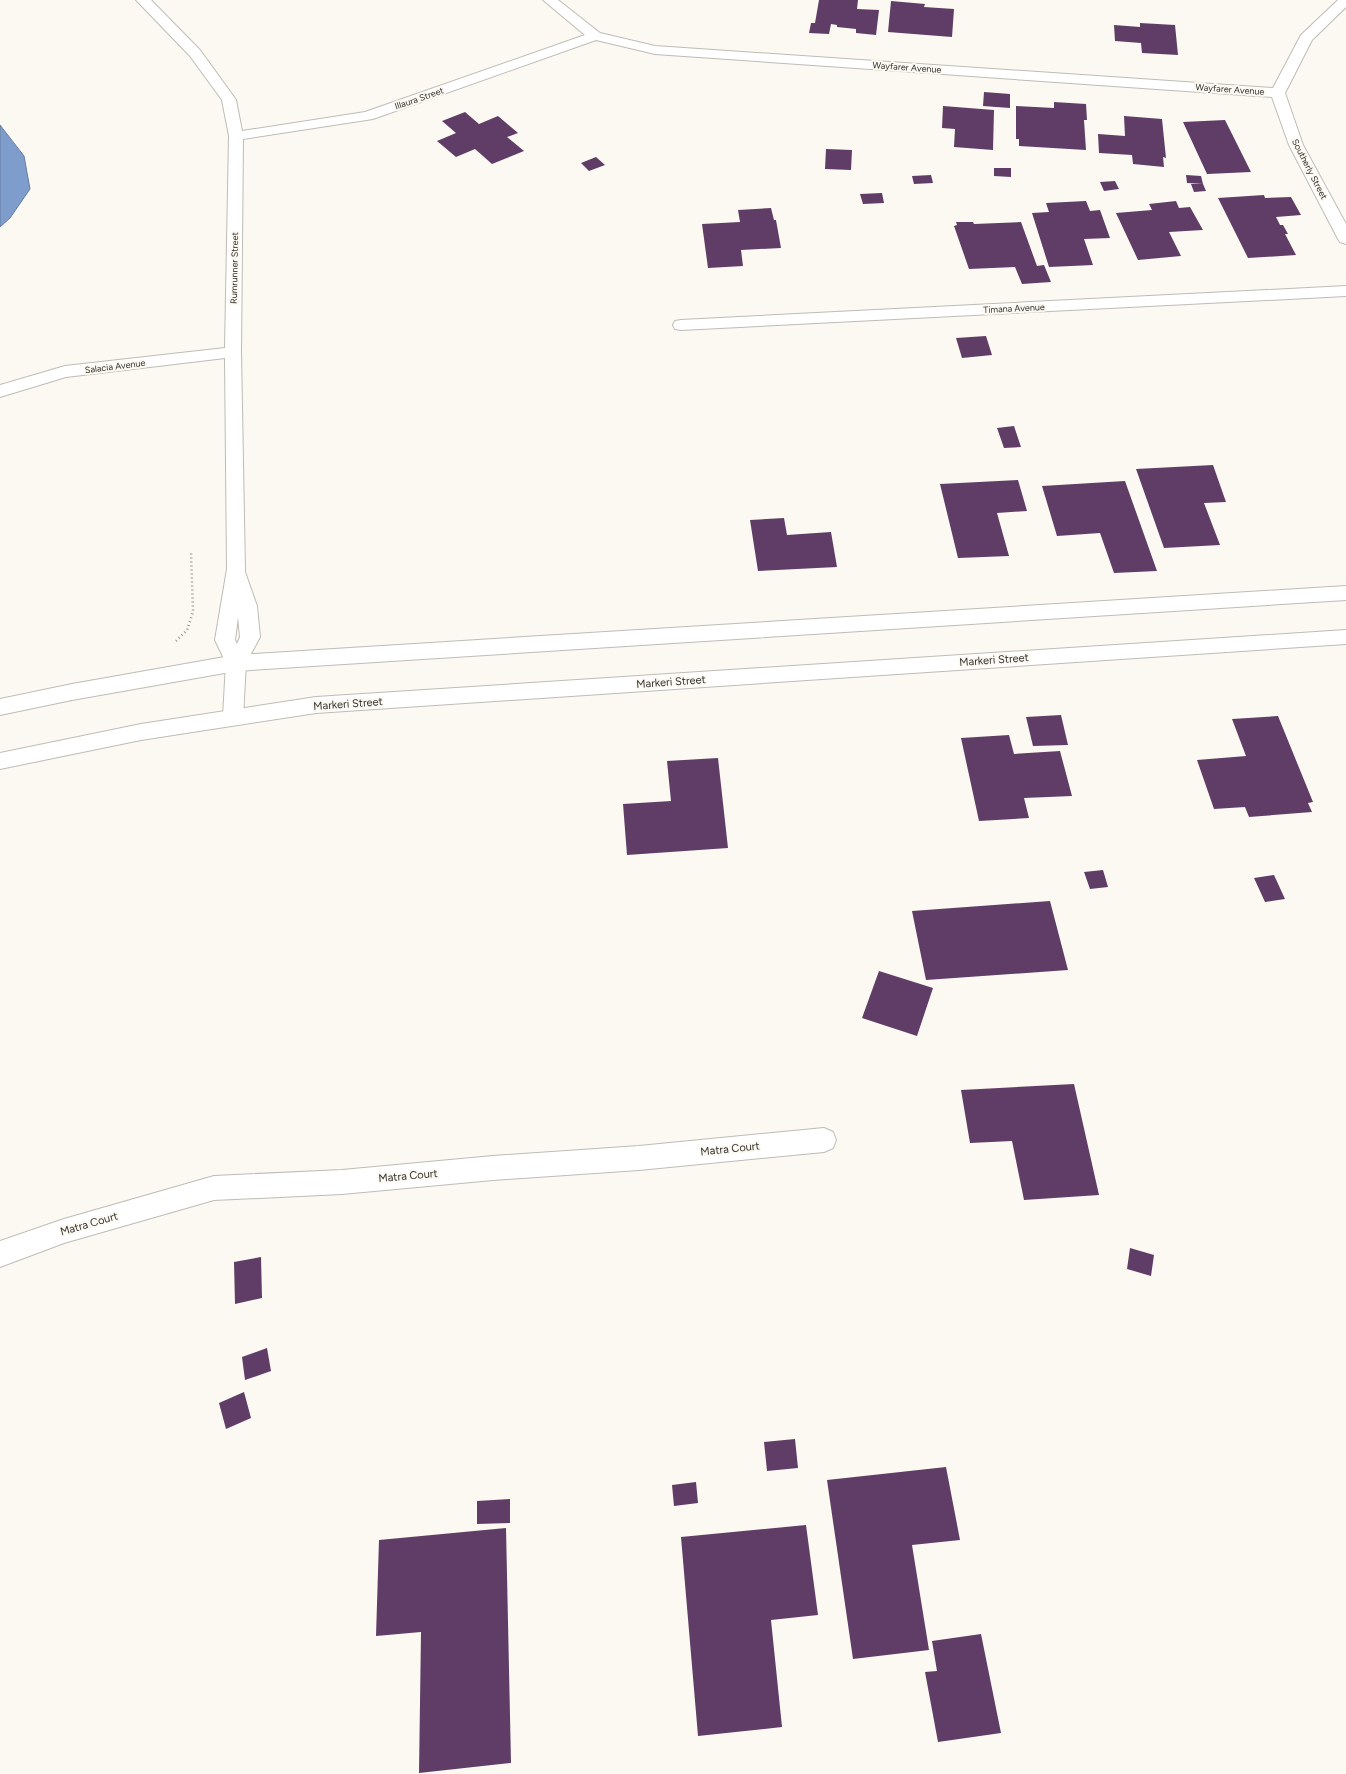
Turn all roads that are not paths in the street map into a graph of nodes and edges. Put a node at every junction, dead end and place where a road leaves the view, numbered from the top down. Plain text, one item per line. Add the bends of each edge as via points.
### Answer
1 (144, 0) edge
2 (550, 0) edge
3 (1346, 0) edge
4 (595, 36) junction
5 (1278, 92) junction
6 (236, 136) junction
7 (1346, 239) edge
8 (1346, 291) edge
9 (681, 325) dead end
10 (233, 352) junction
11 (0, 390) edge
12 (1346, 593) edge
13 (1346, 637) edge
14 (236, 663) junction
15 (0, 707) edge
16 (233, 717) junction
17 (0, 761) edge
18 (824, 1140) dead end
19 (0, 1254) edge

1 - 6 street, Rumrunner Street via 195,53 229,100
2 - 4 street, Wayfarer Avenue
3 - 5 street via 1306,38
4 - 5 street, Wayfarer Avenue via 655,50
4 - 6 street, Illaura Street via 368,116
5 - 7 street, Southerly Street via 1296,145
6 - 10 street, Rumrunner Street
8 - 9 street, Timana Avenue
10 - 11 street, Salacia Avenue via 65,372
10 - 14 street, Rumrunner Street via 236,569 226,640
12 - 14 street
13 - 16 street, Markeri Street via 324,705
14 - 15 street
14 - 16 street, Rumrunner Street
16 - 17 street, Markeri Street via 141,732
18 - 19 street, Matra Court via 342,1182 214,1188 64,1231

